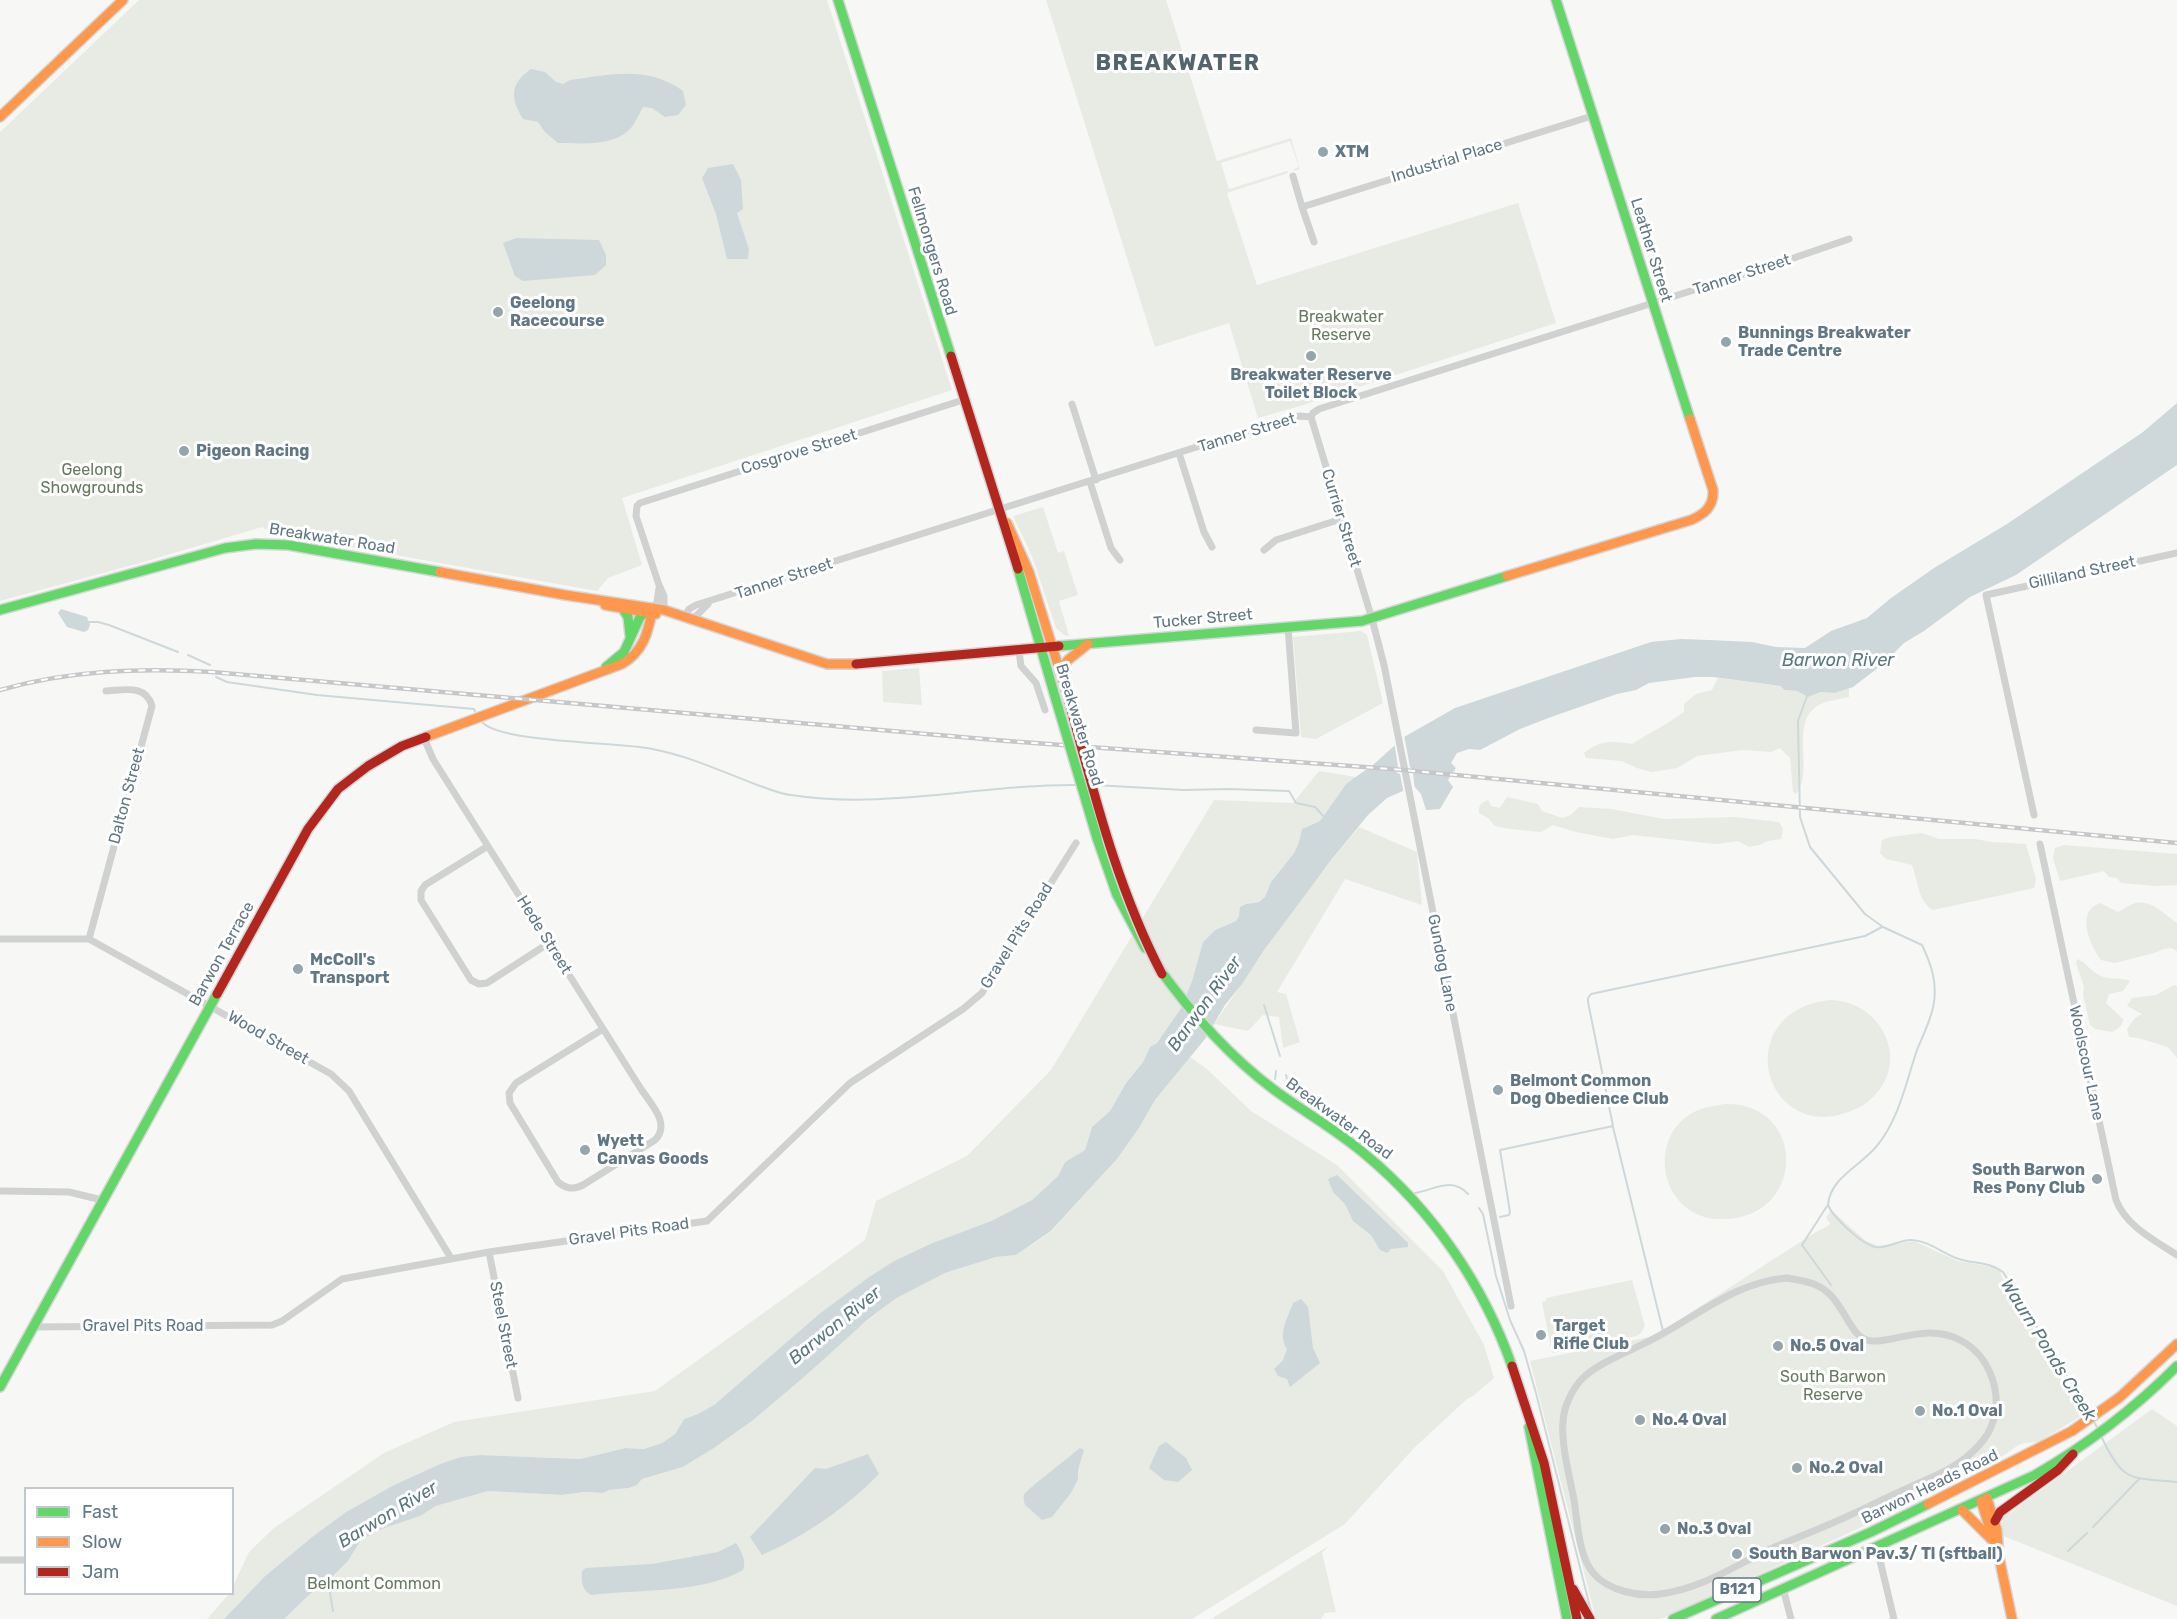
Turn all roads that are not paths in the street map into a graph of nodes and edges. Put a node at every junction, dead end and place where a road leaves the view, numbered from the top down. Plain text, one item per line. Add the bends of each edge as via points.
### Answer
1 (123, 0) edge
2 (838, 0) edge
3 (1556, 0) edge
4 (1592, 116) junction
5 (0, 117) edge
6 (1293, 176) dead end
7 (1302, 207) junction
8 (1849, 239) dead end
9 (1314, 242) dead end
10 (1652, 304) junction
11 (963, 400) junction
12 (1072, 404) dead end
13 (1311, 417) junction
14 (1179, 453) junction
15 (1093, 481) junction
16 (1709, 509) joint
17 (999, 511) junction
18 (1341, 519) junction
19 (1212, 547) dead end
20 (1264, 550) dead end
21 (2177, 553) edge
22 (1120, 560) dead end
23 (579, 597) joint
24 (608, 603) junction
25 (623, 609) junction
26 (0, 610) edge
27 (655, 611) junction
28 (687, 619) junction
29 (1372, 619) junction
30 (1288, 627) junction
31 (1088, 644) junction
32 (1052, 647) junction
33 (627, 649) junction
34 (1041, 649) junction
35 (1019, 651) junction
36 (1060, 671) junction
37 (596, 673) junction
38 (106, 691) dead end
39 (1045, 710) dead end
40 (1256, 730) dead end
41 (424, 738) junction
42 (2034, 815) dead end
43 (1076, 843) dead end
44 (2040, 844) dead end
45 (488, 846) junction
46 (0, 939) edge
47 (89, 939) junction
48 (549, 943) junction
49 (1162, 974) junction
50 (211, 1005) junction
51 (603, 1029) junction
52 (0, 1191) edge
53 (102, 1200) junction
54 (489, 1252) junction
55 (2177, 1255) edge
56 (451, 1258) junction
57 (1512, 1306) dead end
58 (33, 1326) junction
59 (2177, 1344) edge
60 (2177, 1366) edge
61 (0, 1387) edge
62 (518, 1398) dead end
63 (1524, 1401) junction
64 (1995, 1409) joint
65 (2081, 1447) junction
66 (1976, 1481) junction
67 (1984, 1500) junction
68 (1962, 1510) junction
69 (1995, 1521) junction
70 (1990, 1534) junction
71 (1877, 1548) junction
72 (2000, 1558) junction
73 (0, 1560) edge
74 (24, 1560) edge
75 (1569, 1582) junction
76 (1783, 1588) junction
77 (1566, 1619) edge
78 (1577, 1619) edge
79 (1590, 1619) edge
80 (1673, 1619) edge
81 (1716, 1619) edge
82 (1791, 1619) edge
83 (1894, 1619) edge
84 (2012, 1619) edge

1 - 5 street
2 - 11 street, Fellmongers Road
3 - 4 street, Leather Street
4 - 7 street, Industrial Place
4 - 10 street, Leather Street
6 - 7 street
7 - 9 street
8 - 10 street, Tanner Street
10 - 13 street, Tanner Street via 1319,409
10 - 16 street, Leather Street via 1713,490
11 - 17 street, Fellmongers Road
11 - 27 street, Cosgrove Street via 637,506 636,516 659,585
12 - 15 street
13 - 14 street, Tanner Street via 1294,417
13 - 18 street, Currier Street
14 - 15 street, Tanner Street
14 - 19 street
15 - 17 street, Tanner Street
15 - 22 street via 1111,548
16 - 29 street, Tucker Street via 1690,520
17 - 28 street, Tanner Street via 710,602
17 - 32 street, Fellmongers Road via 1029,572
17 - 34 street, Fellmongers Road
18 - 20 street via 1276,540
18 - 29 street, Currier Street
21 - 42 street, Gilliland Street via 1986,595
23 - 24 street, Tucker Street
23 - 26 street, Breakwater Road via 288,545 252,543
24 - 25 street, Tucker Street
24 - 27 street
25 - 27 street, Tucker Street
25 - 33 street via 630,628
27 - 28 street, Tucker Street
27 - 33 street, Barwon Terrace
27 - 37 street, Barwon Terrace via 645,641 633,658
28 - 35 street, Tucker Street via 832,664
29 - 30 street, Tucker Street
29 - 57 street, Gundog Lane
30 - 31 street, Tucker Street
30 - 40 street via 1296,733
31 - 32 street, Tucker Street
31 - 36 street
32 - 34 street, Tucker Street
32 - 36 street, Breakwater Road
33 - 37 street, Barwon Terrace
34 - 35 street, Tucker Street
34 - 49 street, Breakwater Road, bridge via 1106,867 1137,935
35 - 39 street via 1021,666 1036,683
36 - 49 street, Breakwater Road, bridge via 1117,876
37 - 41 street, Barwon Terrace
38 - 47 street, Dalton Street via 139,690 148,696 152,706
41 - 45 street, Hede Street
41 - 50 street, Barwon Terrace via 368,766 338,789 308,829
43 - 54 street, Gravel Pits Road via 982,993 850,1083 707,1221
44 - 55 street, Woolscour Lane via 2119,1209 2130,1222
45 - 48 street, Hede Street
45 - 48 street via 421,891 421,900 471,980 487,983
46 - 47 street, Wood Street
47 - 50 street, Wood Street
48 - 51 street, Hede Street
49 - 63 street, Breakwater Road via 1194,1016 1234,1057 1359,1149 1422,1210 1479,1292
50 - 53 street, Barwon Terrace
50 - 56 street, Wood Street via 331,1074 349,1090
51 - 51 street, Hede Street via 662,1122 662,1132 583,1185 569,1188 558,1182 510,1103 509,1093 516,1083
52 - 53 street via 69,1192
53 - 58 street, Barwon Terrace
54 - 56 street, Gravel Pits Road
54 - 62 street, Steel Street
56 - 58 street, Gravel Pits Road via 342,1279 272,1325
58 - 61 street, Barwon Terrace
59 - 66 street, Barwon Heads Road / B121 via 2155,1368 2076,1430
60 - 65 street, Barwon Heads Road / B121 via 2146,1397
63 - 75 street, Breakwater Road via 1541,1452
63 - 77 street, Breakwater Road
64 - 64 street via 1996,1386 1991,1374 1978,1354 1962,1340 1932,1332 1869,1341 1860,1337 1839,1304 1818,1285 1787,1278 1752,1284 1600,1367 1572,1392 1564,1410 1563,1431 1586,1561 1600,1580 1617,1589 1646,1595 1686,1590 1960,1462 1991,1428
65 - 67 street, Barwon Heads Road / B121
65 - 69 street via 2062,1467 2003,1509
66 - 67 street
66 - 80 street, Barwon Heads Road / B121 via 1864,1536
67 - 68 street, Barwon Heads Road / B121
67 - 69 street
67 - 70 street
68 - 70 street
68 - 71 street, Barwon Heads Road / B121
69 - 72 street
70 - 72 street
71 - 76 street, Barwon Heads Road / B121
71 - 83 street
72 - 84 street
73 - 74 street
75 - 78 street, Breakwater Road
75 - 79 street
76 - 81 street, Barwon Heads Road / B121
76 - 82 street

